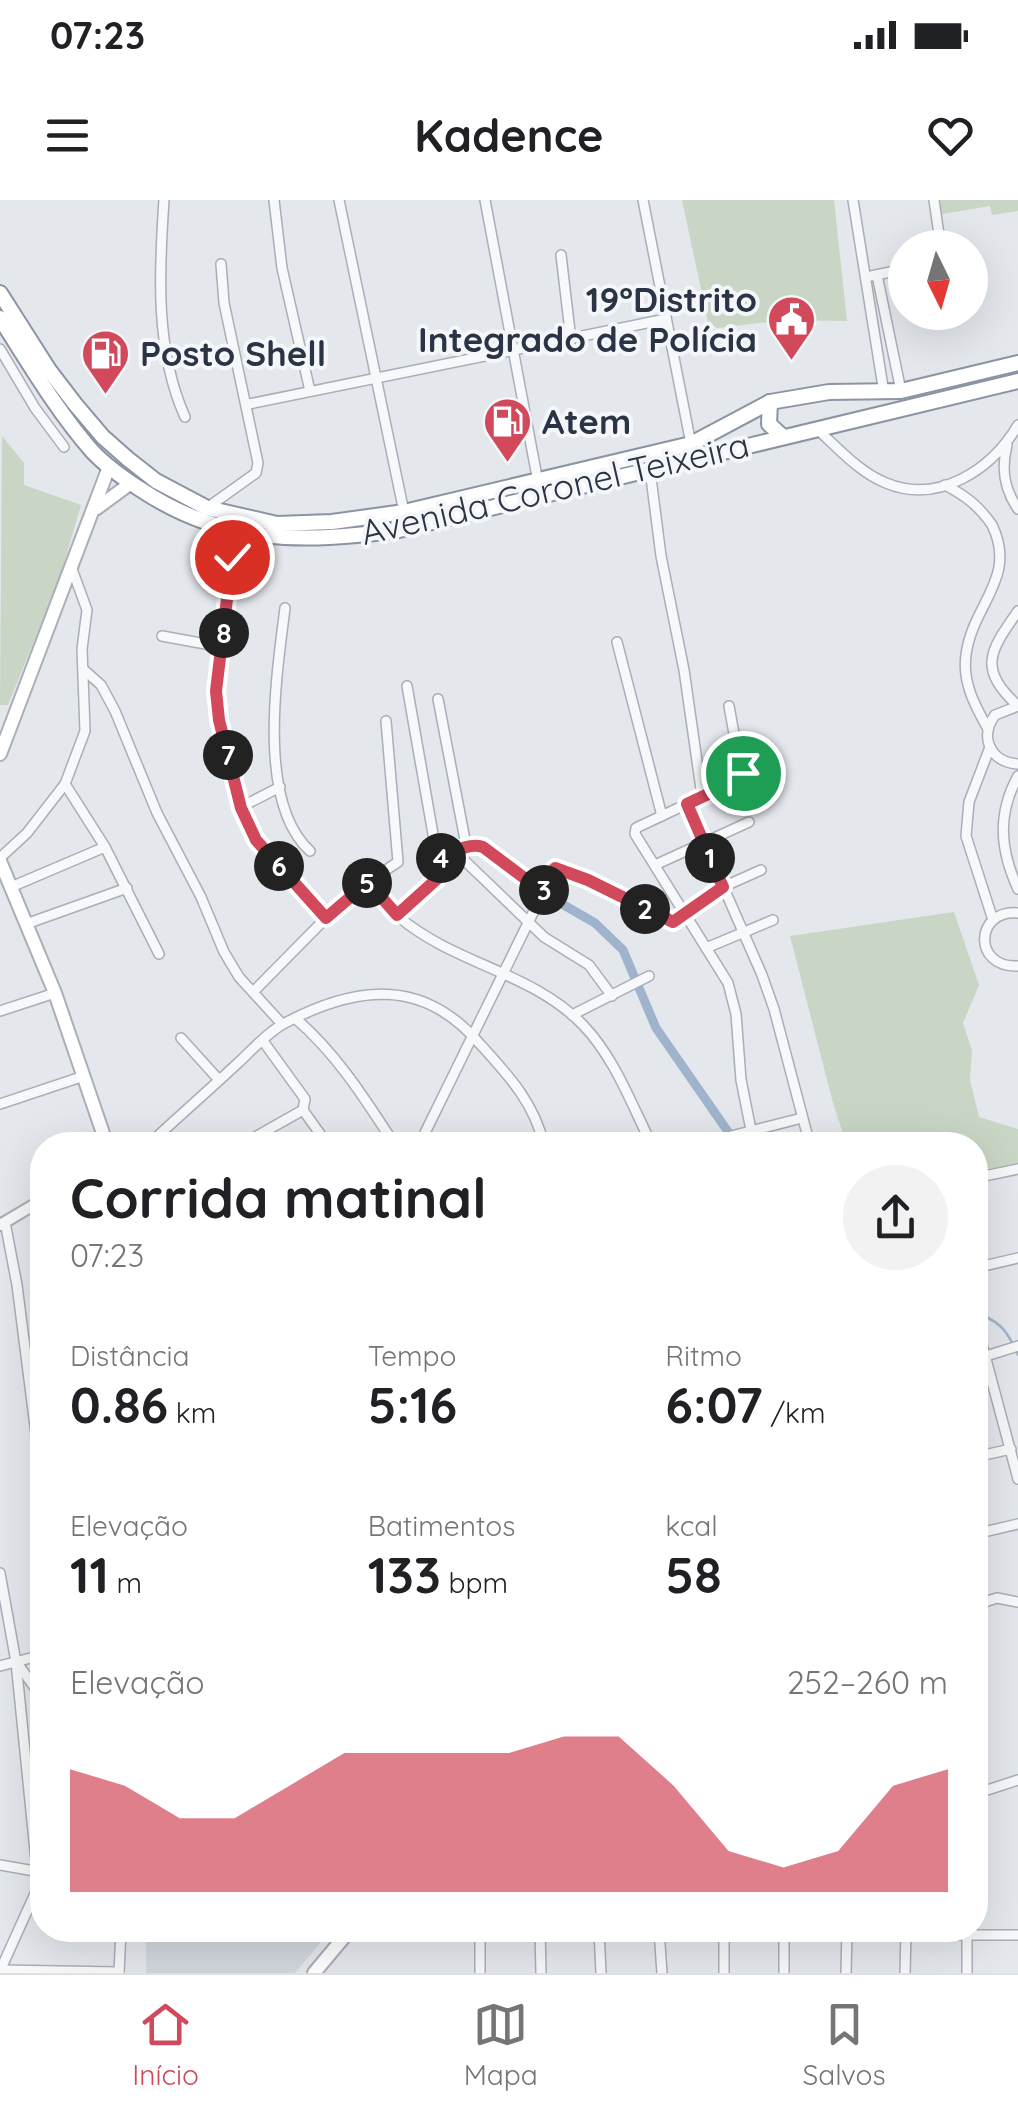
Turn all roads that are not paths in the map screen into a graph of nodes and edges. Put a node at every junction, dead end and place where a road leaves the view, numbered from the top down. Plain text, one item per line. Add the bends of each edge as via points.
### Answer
1 (164, 200) edge
2 (274, 200) edge
3 (339, 200) edge
4 (485, 200) edge
5 (643, 200) edge
6 (853, 200) edge
7 (934, 200) edge
8 (938, 230) edge
9 (560, 254) dead end
10 (221, 264) dead end
11 (888, 273) edge
12 (877, 275) junction
13 (863, 277) junction
14 (0, 294) edge
15 (0, 318) edge
16 (666, 318) junction
17 (570, 340) junction
18 (0, 350) edge
19 (513, 352) junction
20 (1018, 363) edge
21 (378, 380) junction
22 (1018, 380) edge
23 (902, 391) junction
24 (310, 392) junction
25 (884, 393) junction
26 (770, 402) junction
27 (248, 404) junction
28 (185, 417) dead end
29 (1018, 425) edge
30 (816, 428) junction
31 (782, 436) junction
32 (1008, 442) junction
33 (692, 444) junction
34 (64, 447) dead end
35 (109, 468) junction
36 (650, 470) junction
37 (538, 482) junction
38 (131, 483) junction
39 (945, 486) junction
40 (206, 508) junction
41 (1018, 509) edge
42 (96, 510) junction
43 (404, 512) junction
44 (232, 557) dead end
45 (72, 569) junction
46 (285, 608) dead end
47 (1018, 610) edge
48 (162, 636) dead end
49 (616, 642) dead end
50 (222, 647) junction
51 (84, 668) junction
52 (407, 686) dead end
53 (438, 699) dead end
54 (729, 706) dead end
55 (1018, 706) edge
56 (386, 721) dead end
57 (988, 729) junction
58 (990, 748) junction
59 (1, 750) edge
60 (1018, 764) edge
61 (1018, 776) edge
62 (64, 784) junction
63 (280, 787) junction
64 (702, 796) junction
65 (687, 804) junction
66 (241, 808) junction
67 (662, 816) junction
68 (749, 822) dead end
69 (704, 843) junction
70 (105, 847) junction
71 (463, 848) junction
72 (310, 851) dead end
73 (0, 859) edge
74 (437, 860) junction
75 (654, 866) junction
76 (762, 870) dead end
77 (368, 882) junction
78 (723, 887) junction
79 (12, 888) junction
80 (128, 888) junction
81 (1018, 889) edge
82 (543, 892) junction
83 (1018, 914) edge
84 (397, 915) junction
85 (680, 917) junction
86 (326, 918) junction
87 (773, 920) dead end
88 (993, 920) junction
89 (531, 921) junction
90 (26, 924) junction
91 (744, 932) junction
92 (706, 948) junction
93 (159, 954) dead end
94 (1018, 966) edge
95 (505, 974) junction
96 (649, 976) dead end
97 (253, 992) junction
98 (54, 993) junction
99 (612, 996) junction
100 (0, 1011) edge
101 (572, 1015) junction
102 (295, 1018) junction
103 (282, 1024) junction
104 (472, 1035) junction
105 (181, 1038) dead end
106 (262, 1041) junction
107 (84, 1076) junction
108 (219, 1080) junction
109 (0, 1104) edge
110 (304, 1110) junction
111 (802, 1118) junction
112 (751, 1130) junction
113 (102, 1132) edge
114 (162, 1132) edge
115 (264, 1132) edge
116 (319, 1132) edge
117 (387, 1132) edge
118 (426, 1132) edge
119 (540, 1132) edge
120 (645, 1132) edge
121 (744, 1132) edge
122 (806, 1132) edge
123 (1018, 1169) edge
124 (988, 1175) edge
125 (30, 1207) edge
126 (3, 1224) edge
127 (1018, 1258) edge
128 (988, 1265) edge
129 (1016, 1346) edge
130 (988, 1355) edge
131 (988, 1362) edge
132 (30, 1384) edge
133 (1013, 1442) edge
134 (988, 1452) edge
135 (1018, 1480) edge
136 (1018, 1524) edge
137 (988, 1531) edge
138 (0, 1573) edge
139 (988, 1600) edge
140 (1018, 1602) edge
141 (30, 1658) edge
142 (16, 1662) junction
143 (0, 1666) edge
144 (30, 1681) edge
145 (1018, 1780) edge
146 (30, 1781) edge
147 (988, 1790) edge
148 (0, 1865) edge
149 (30, 1872) edge
150 (30, 1904) edge
151 (28, 1910) joint
152 (988, 1933) edge
153 (0, 1935) edge
154 (1018, 1935) edge
155 (14, 1937) junction
156 (120, 1942) edge
157 (340, 1942) edge
158 (480, 1942) edge
159 (540, 1942) edge
160 (599, 1942) edge
161 (661, 1942) edge
162 (724, 1942) edge
163 (784, 1942) edge
164 (846, 1942) edge
165 (906, 1942) edge
166 (967, 1942) edge
167 (0, 1971) edge
168 (119, 1972) edge
169 (314, 1973) edge
170 (480, 1973) edge
171 (541, 1973) edge
172 (600, 1973) edge
173 (662, 1973) edge
174 (724, 1973) edge
175 (784, 1973) edge
176 (846, 1973) edge
177 (905, 1973) edge
178 (967, 1973) edge

1 - 28 street via 166,362
2 - 24 street
3 - 21 street
4 - 19 street
5 - 16 street
6 - 13 street
7 - 8 street
9 - 17 street
10 - 27 street
11 - 12 street
12 - 13 street
12 - 23 street
13 - 25 street
14 - 40 highway, Avenida Coronel Teixeira via 103,437 156,481
15 - 35 highway, Avenida Coronel Teixeira
16 - 17 street
16 - 33 street
17 - 19 street
18 - 34 street
19 - 21 street
19 - 37 street
20 - 23 highway, Avenida Coronel Teixeira
21 - 24 street
21 - 43 street
22 - 30 highway, Avenida Coronel Teixeira
23 - 25 highway, Avenida Coronel Teixeira
24 - 27 street
25 - 26 highway, Avenida Coronel Teixeira via 830,392
26 - 31 highway via 769,424
26 - 33 highway, Avenida Coronel Teixeira
27 - 40 street via 256,473
29 - 32 street
30 - 31 highway, Avenida Coronel Teixeira
30 - 39 street via 887,484
31 - 36 highway, Avenida Coronel Teixeira
32 - 39 street via 983,467
32 - 41 street via 1004,478
33 - 37 highway, Avenida Coronel Teixeira
35 - 38 highway, Avenida Coronel Teixeira
35 - 42 main road
36 - 38 highway, Avenida Coronel Teixeira via 399,530 321,539 278,539 202,522
36 - 64 street
37 - 43 highway, Avenida Coronel Teixeira
38 - 42 main road
39 - 57 street via 978,507 1004,546 1005,574 966,654 969,691
40 - 43 highway, Avenida Coronel Teixeira via 277,524
42 - 45 main road
44 - 50 street
45 - 51 street via 88,610
45 - 59 main road
46 - 63 street via 276,706
47 - 55 street via 990,658 995,680
48 - 50 street
49 - 67 street
50 - 66 street via 217,708
51 - 62 street via 86,731
51 - 97 street via 115,711 224,952
52 - 74 street
53 - 71 street
54 - 64 street via 742,778
55 - 57 street via 1000,711
56 - 77 street via 400,860
57 - 58 street
58 - 60 street
58 - 88 street via 969,802 966,836
61 - 81 street via 1002,820
62 - 70 street
62 - 73 street
63 - 66 street
63 - 72 street via 289,822
64 - 65 street
65 - 67 street
65 - 69 street
66 - 86 street via 256,840
67 - 75 street via 635,834
68 - 69 street
69 - 75 street
69 - 78 street
70 - 79 street
70 - 80 street
71 - 74 street
71 - 82 street via 483,847
71 - 89 street via 466,862
73 - 79 main road
74 - 84 street via 438,878
75 - 85 street
76 - 78 street
77 - 84 street
77 - 86 street
78 - 85 street
78 - 91 street
79 - 90 main road
80 - 90 street
80 - 93 street
82 - 85 street via 555,868 667,922
82 - 89 street
83 - 88 street
84 - 95 street
85 - 92 street
86 - 97 street
87 - 91 street
88 - 94 street via 984,936 988,954 1002,966
89 - 95 street
89 - 99 street via 589,966
90 - 98 main road
91 - 92 street
91 - 111 street via 774,1009
92 - 112 street via 733,996
95 - 101 street
95 - 104 street
96 - 99 street
97 - 103 street
98 - 100 street
98 - 107 main road
99 - 101 street
101 - 120 street via 596,1040
102 - 103 street
102 - 104 street via 392,992 436,1006
102 - 117 street via 323,1042
103 - 106 street
104 - 118 street
104 - 119 street via 520,1089
105 - 108 street
106 - 108 street
106 - 110 street via 305,1100
107 - 109 street
107 - 113 main road
108 - 114 street
110 - 115 street
110 - 116 street
111 - 112 street
111 - 122 street
112 - 121 street
123 - 124 street
125 - 126 street
126 - 132 street
127 - 128 street
129 - 130 street
131 - 133 street
133 - 134 street
133 - 135 street
136 - 137 street
138 - 142 street
139 - 140 street
141 - 142 street
142 - 143 street
142 - 144 street
142 - 146 street
145 - 147 street
148 - 149 street
150 - 151 street
151 - 155 street
152 - 154 street
153 - 155 street
155 - 167 street
156 - 168 street
157 - 169 main road
158 - 170 street
159 - 171 street
160 - 172 street
161 - 173 street
162 - 174 street
163 - 175 street
164 - 176 street
165 - 177 street
166 - 178 street
167 - 168 street

